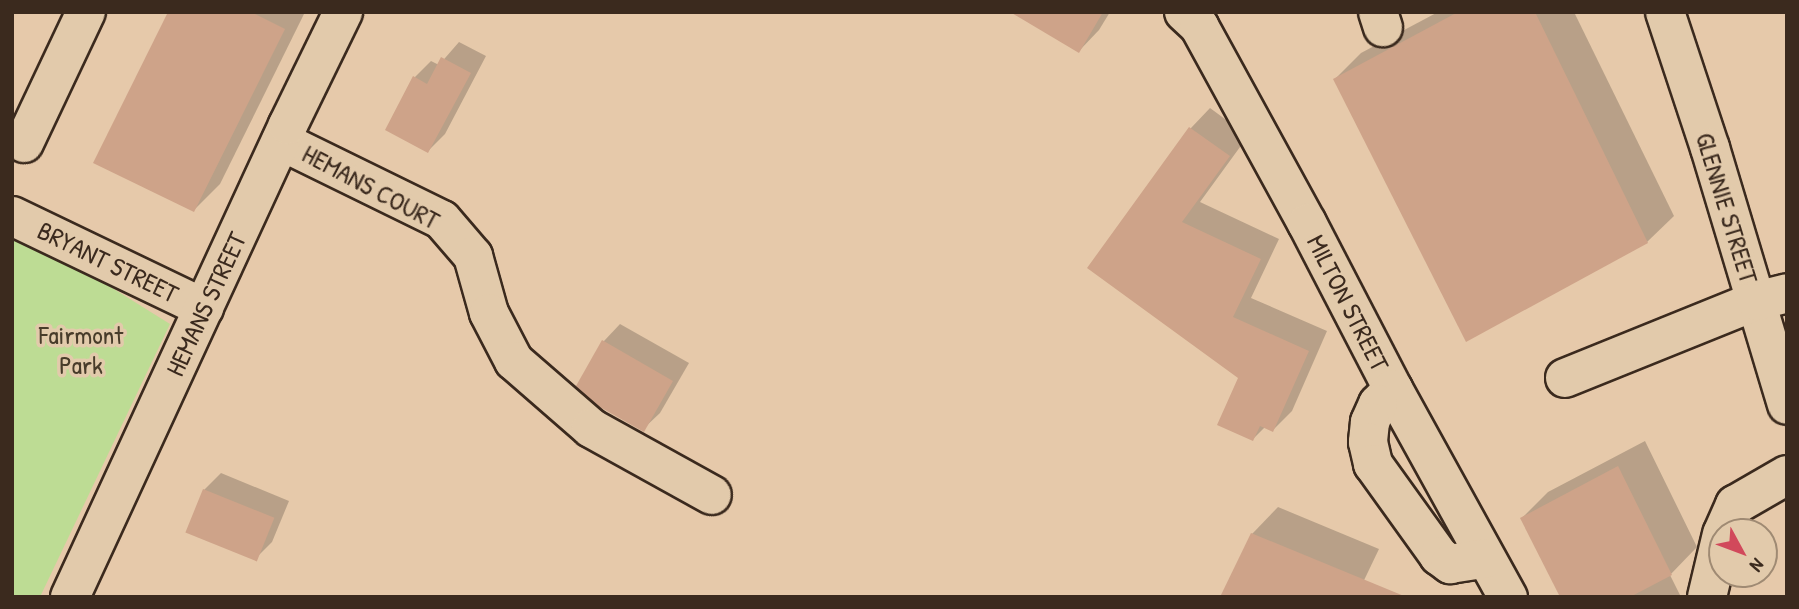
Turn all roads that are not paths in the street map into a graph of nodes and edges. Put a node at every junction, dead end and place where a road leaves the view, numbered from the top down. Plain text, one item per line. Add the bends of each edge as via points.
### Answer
1 (86, 12) edge
2 (1184, 12) edge
3 (1665, 12) edge
4 (332, 16) edge
5 (281, 141) junction
6 (24, 143) dead end
7 (12, 216) edge
8 (1771, 297) edge
9 (204, 308) junction
10 (1565, 378) dead end
11 (1392, 389) junction
12 (1785, 392) edge
13 (1787, 475) edge
14 (712, 495) dead end
15 (1729, 518) edge
16 (1486, 558) junction
17 (70, 597) edge
18 (1508, 597) edge

1 - 6 street
2 - 11 street, MILTON STREET via 1199,26
3 - 8 street, GLENNIE STREET
4 - 5 street, HEMANS STREET
5 - 9 street, HEMANS STREET
5 - 14 street, HEMANS COURT via 442,220 473,256 489,313 514,361 591,428
7 - 9 street, BRYANT STREET
8 - 10 street
8 - 12 street, GLENNIE STREET
9 - 17 street, HEMANS STREET
11 - 16 street, MILTON STREET
11 - 16 street via 1370,422 1373,464 1439,556 1450,564
13 - 15 street via 1735,505
16 - 18 street, MILTON STREET

